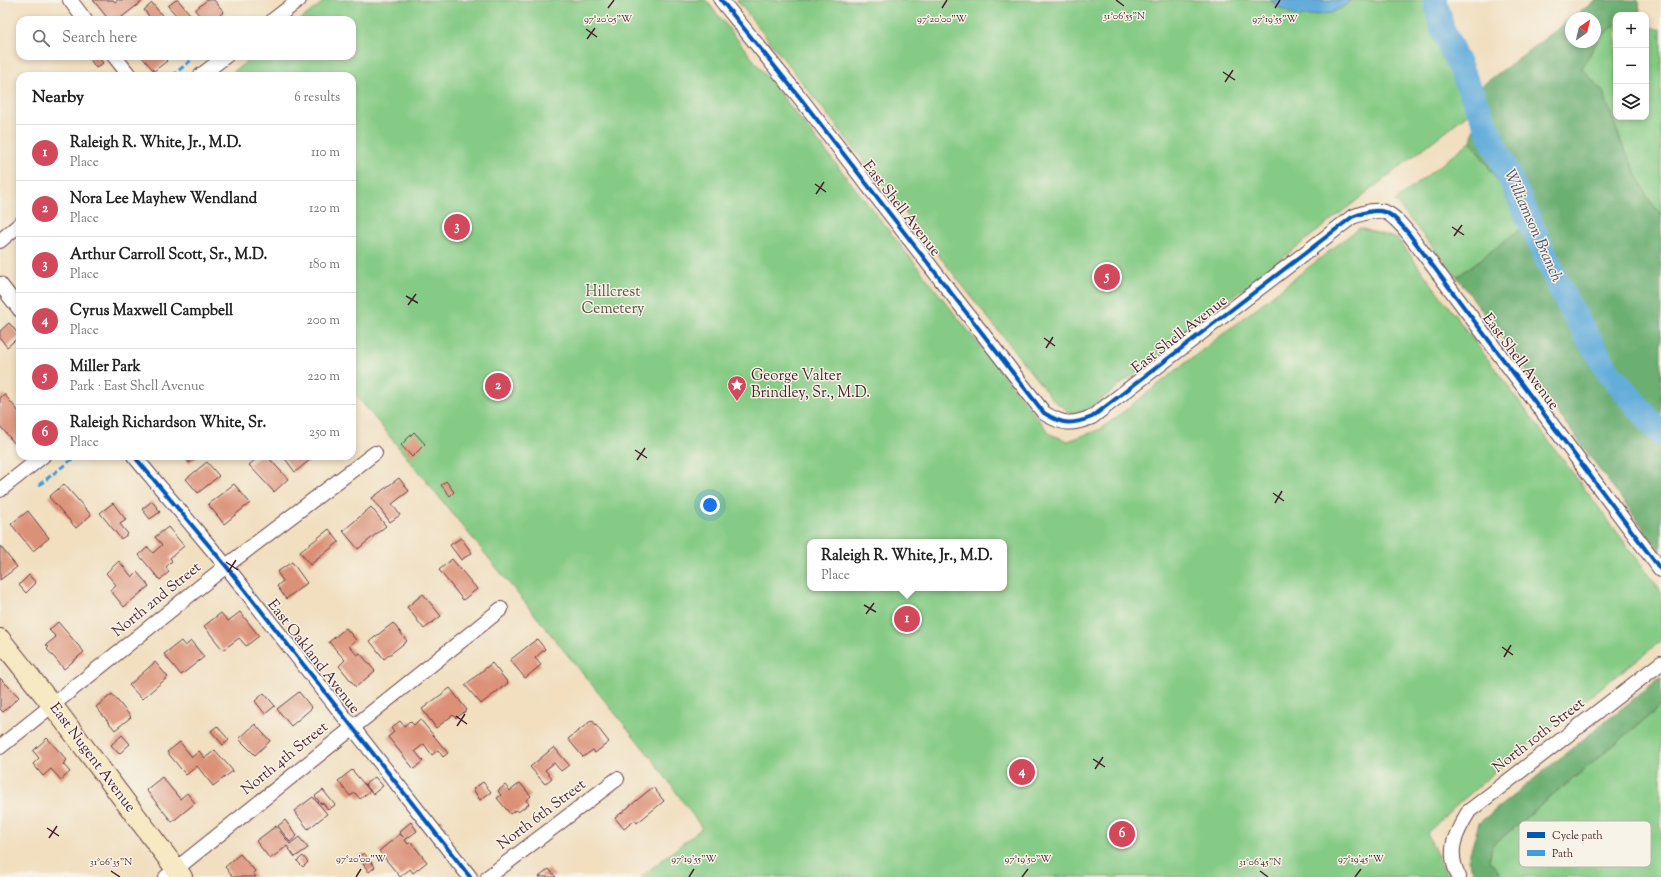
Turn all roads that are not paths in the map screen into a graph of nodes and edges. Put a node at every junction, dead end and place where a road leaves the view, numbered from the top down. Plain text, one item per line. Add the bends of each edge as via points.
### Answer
1 (70, 0) edge
2 (299, 0) edge
3 (722, 0) edge
4 (82, 16) edge
5 (278, 16) edge
6 (117, 60) edge
7 (221, 60) edge
8 (127, 72) edge
9 (205, 72) edge
10 (16, 227) edge
11 (0, 241) edge
12 (0, 284) edge
13 (16, 305) edge
14 (375, 453) dead end
15 (39, 460) edge
16 (137, 460) edge
17 (0, 490) edge
18 (226, 566) junction
19 (1661, 570) edge
20 (501, 609) dead end
21 (0, 639) edge
22 (1661, 663) edge
23 (53, 706) junction
24 (353, 726) junction
25 (0, 747) edge
26 (617, 779) dead end
27 (174, 874) edge
28 (470, 877) edge
29 (488, 877) edge
30 (1459, 877) edge

1 - 4 street
2 - 5 street
3 - 19 street, East Shell Avenue via 1044,413 1058,422 1076,423 1092,417 1352,217 1366,212 1382,211 1394,216 1409,234
6 - 8 street
7 - 9 street
10 - 11 street
12 - 13 street
14 - 18 street, North 2nd Street
15 - 17 street
16 - 18 street, East Oakland Avenue
18 - 23 street, North 2nd Street
18 - 24 street, East Oakland Avenue
20 - 24 street, North 4th Street
21 - 23 street, East Nugent Avenue
22 - 30 street, North 10th Street via 1469,811 1457,831 1454,846 1454,867
23 - 25 street, North 2nd Street
23 - 27 street, East Nugent Avenue
24 - 27 street, North 4th Street
24 - 28 street, East Oakland Avenue
26 - 29 street, North 6th Street

